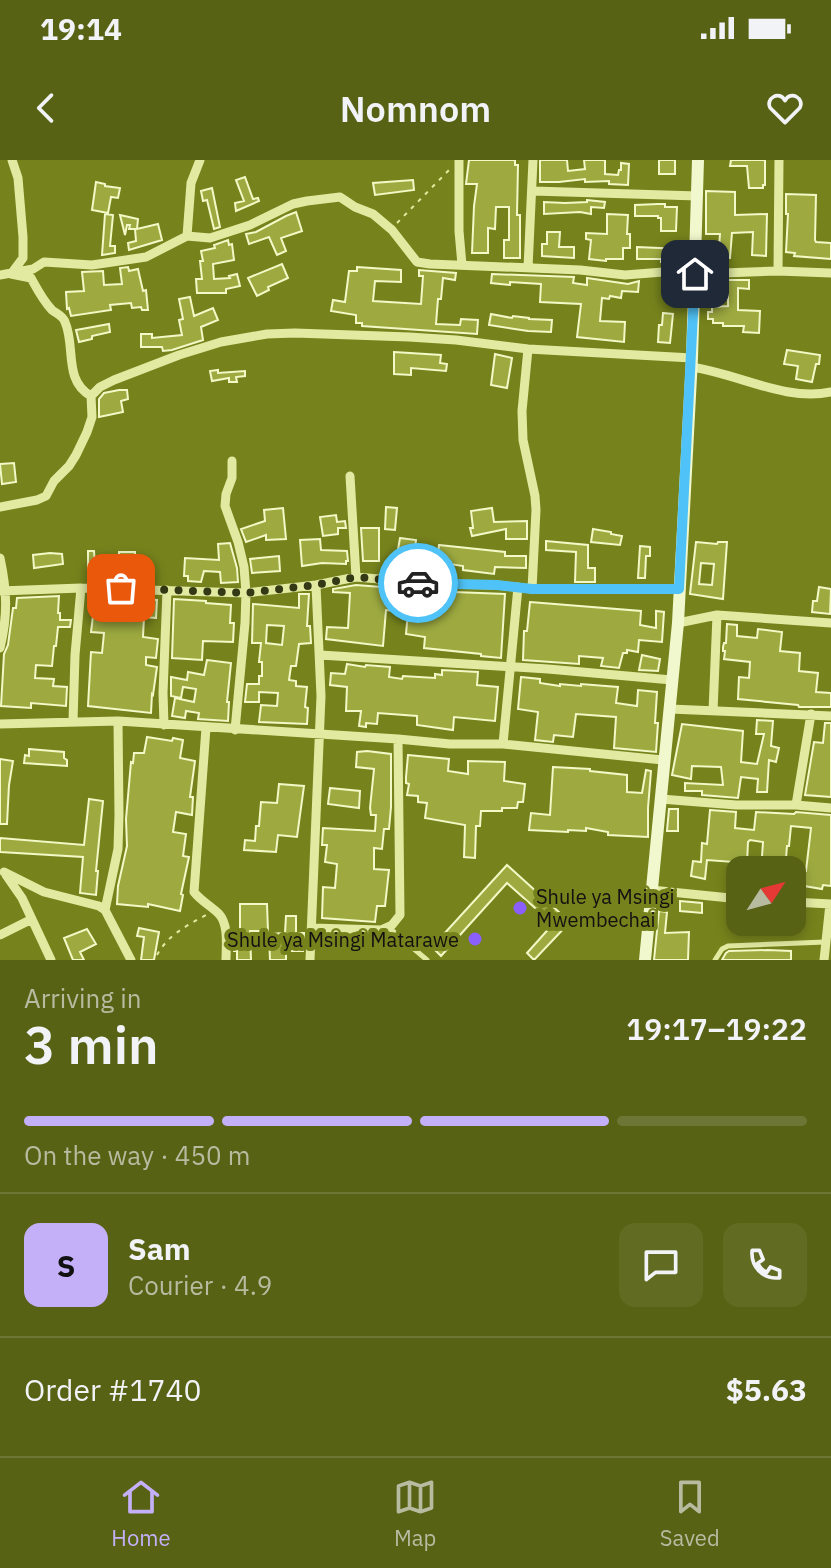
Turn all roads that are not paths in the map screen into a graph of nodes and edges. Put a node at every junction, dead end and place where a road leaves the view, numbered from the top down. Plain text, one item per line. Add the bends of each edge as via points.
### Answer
1 (12, 160) edge
2 (200, 160) edge
3 (533, 160) edge
4 (698, 160) edge
5 (779, 160) edge
6 (459, 161) edge
7 (533, 191) junction
8 (698, 196) junction
9 (187, 236) junction
10 (462, 265) junction
11 (528, 268) junction
12 (778, 271) junction
13 (831, 273) edge
14 (6, 274) edge
15 (695, 274) junction
16 (528, 349) junction
17 (692, 362) junction
18 (831, 392) edge
19 (91, 396) junction
20 (232, 461) dead end
21 (350, 476) dead end
22 (0, 507) edge
23 (0, 558) edge
24 (356, 577) junction
25 (316, 585) junction
26 (518, 587) junction
27 (81, 588) junction
28 (532, 589) junction
29 (679, 589) junction
30 (167, 590) junction
31 (3, 591) edge
32 (246, 593) junction
33 (717, 615) junction
34 (678, 623) junction
35 (831, 623) edge
36 (0, 648) edge
37 (320, 655) junction
38 (511, 666) junction
39 (672, 680) junction
40 (670, 709) junction
41 (713, 711) junction
42 (811, 714) junction
43 (831, 716) edge
44 (73, 721) junction
45 (118, 721) junction
46 (0, 724) edge
47 (164, 725) junction
48 (206, 728) junction
49 (235, 730) junction
50 (319, 736) junction
51 (398, 739) junction
52 (503, 744) junction
53 (663, 760) junction
54 (661, 799) junction
55 (796, 805) junction
56 (831, 808) edge
57 (2, 870) edge
58 (651, 890) junction
59 (726, 898) edge
60 (806, 903) edge
61 (830, 904) edge
62 (105, 910) junction
63 (32, 919) junction
64 (388, 927) junction
65 (312, 928) junction
66 (0, 935) edge
67 (826, 942) junction
68 (51, 960) edge
69 (131, 960) edge
70 (226, 960) edge
71 (310, 960) edge
72 (427, 960) edge
73 (645, 960) edge
74 (715, 960) edge
75 (824, 960) edge

1 - 14 street via 23,258
2 - 9 street via 191,183
3 - 7 street
4 - 8 street
5 - 12 street
6 - 10 street
7 - 8 street
7 - 11 street
8 - 15 street
9 - 10 street via 210,238 293,204 340,197 392,230 417,262
9 - 14 street via 146,257 92,265 44,262
10 - 11 street
11 - 15 street
12 - 13 street
12 - 15 street
14 - 19 street via 31,278 64,319 73,373
15 - 17 street
16 - 17 street
16 - 19 street via 409,337 267,334 179,355 114,380
16 - 28 street via 522,411 536,510
17 - 18 street via 783,390
17 - 29 street
19 - 22 street via 90,425 48,493
20 - 32 street via 225,506 238,542
21 - 24 street
23 - 31 street
24 - 25 street
24 - 26 street
25 - 32 street
25 - 37 street
26 - 28 street
26 - 38 street
27 - 30 street
27 - 31 street
27 - 44 street
28 - 29 street
29 - 34 street
30 - 32 street
30 - 47 street
31 - 36 street via 7,615
32 - 49 street
33 - 34 street
33 - 35 street
33 - 41 street
34 - 39 street
37 - 38 street
37 - 50 street
38 - 39 street
38 - 52 street
39 - 40 street
40 - 41 street
40 - 53 street
41 - 42 street
42 - 43 street
42 - 55 street
44 - 45 street
44 - 46 street
45 - 47 street
45 - 62 street via 118,849
47 - 48 street
48 - 49 street
48 - 70 street via 194,892 222,918
49 - 50 street
50 - 51 street
50 - 65 street
51 - 52 street
51 - 64 street via 400,915
52 - 53 street
53 - 54 street
54 - 55 street
54 - 58 street
55 - 56 street
57 - 62 street via 44,892
57 - 63 street
58 - 59 street
58 - 73 street
60 - 61 street
61 - 67 street
62 - 69 street
63 - 66 street
63 - 68 street
64 - 65 street
64 - 72 lane
65 - 71 street
67 - 74 lane via 728,946
67 - 75 street

